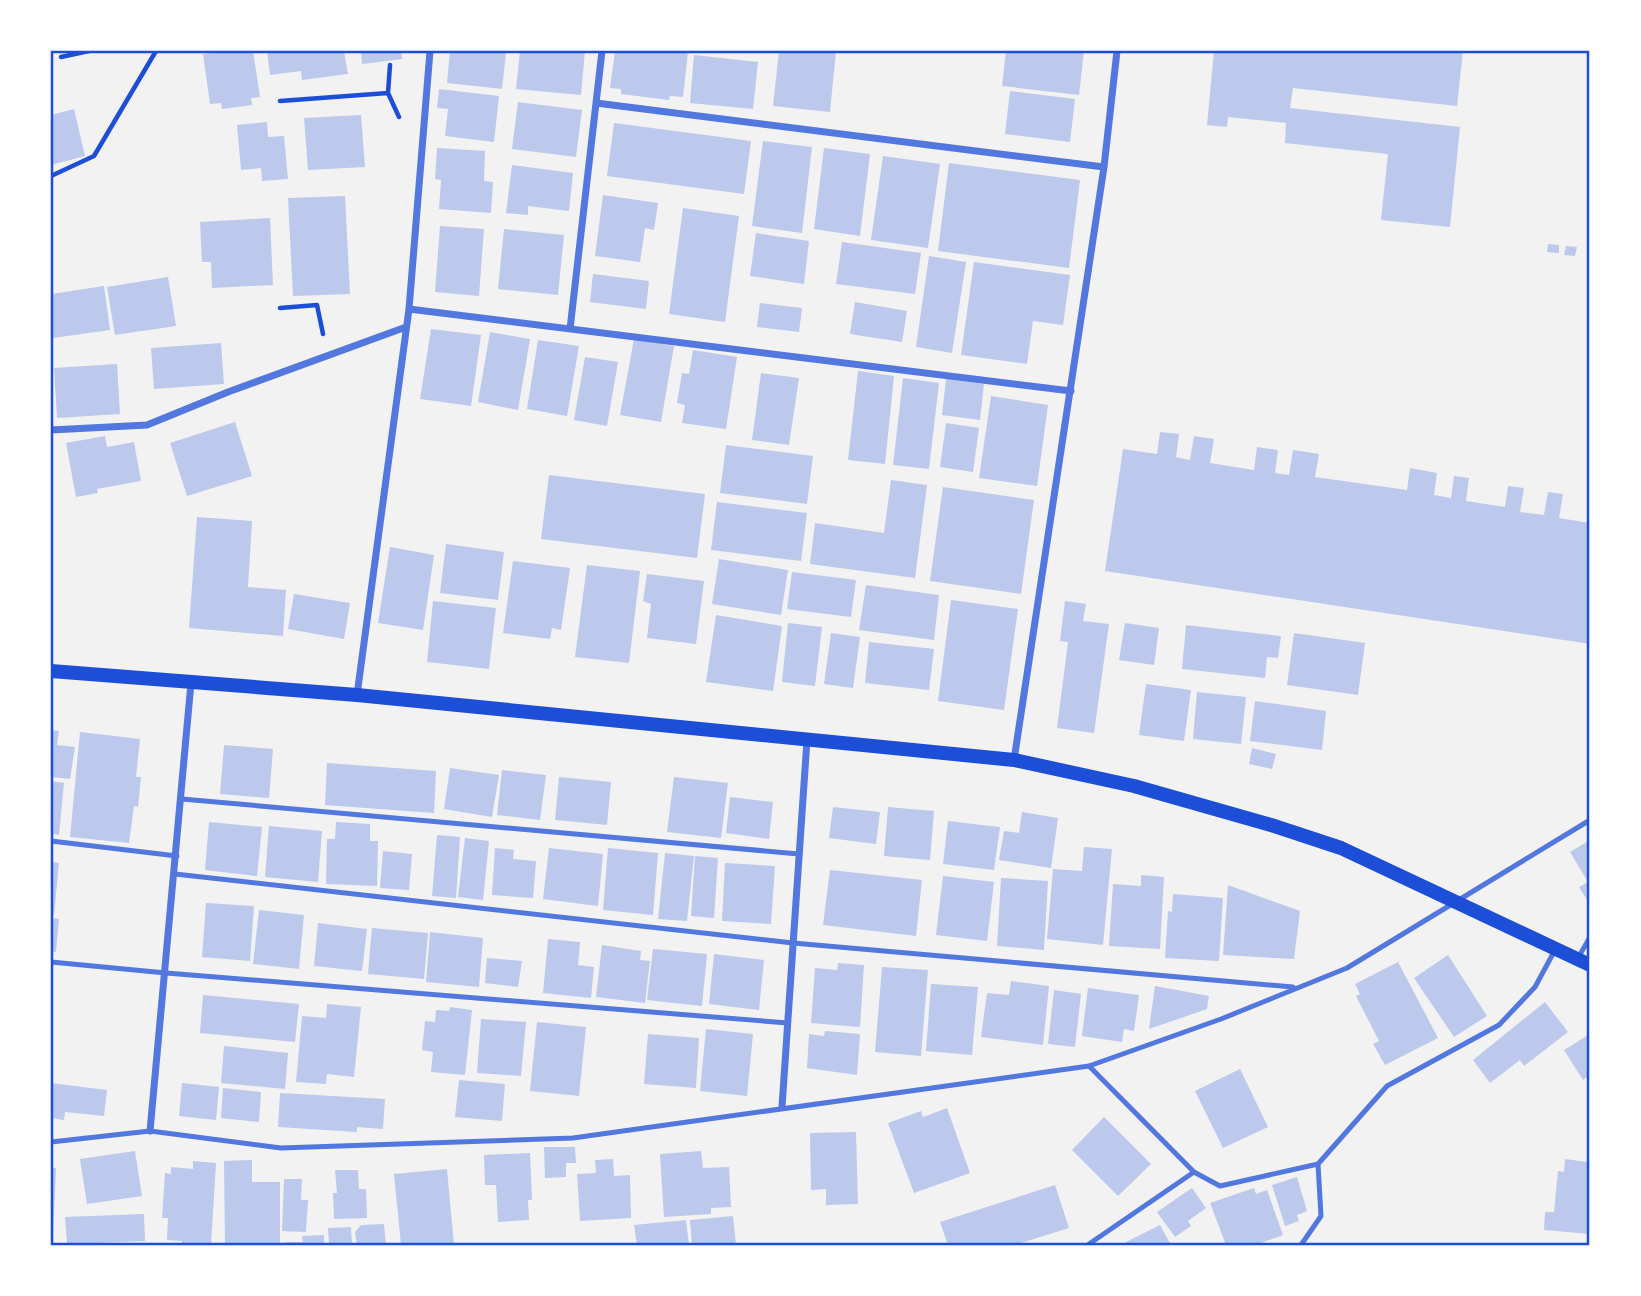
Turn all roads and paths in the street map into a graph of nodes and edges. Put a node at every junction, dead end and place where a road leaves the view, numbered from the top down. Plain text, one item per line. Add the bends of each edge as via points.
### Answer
1 (89, 51) edge
2 (156, 51) edge
3 (430, 51) edge
4 (602, 51) edge
5 (1117, 51) edge
6 (61, 57) dead end
7 (390, 65) dead end
8 (280, 101) dead end
9 (596, 103) junction
10 (1104, 167) junction
11 (51, 176) edge
12 (280, 308) dead end
13 (409, 309) junction
14 (406, 327) junction
15 (570, 329) junction
16 (327, 356) junction
17 (1070, 391) junction
18 (51, 430) edge
19 (51, 671) edge
20 (191, 683) junction
21 (357, 695) junction
22 (807, 740) junction
23 (1014, 760) junction
24 (182, 799) junction
25 (1590, 820) edge
26 (51, 841) edge
27 (799, 854) junction
28 (177, 856) junction
29 (175, 874) junction
30 (1457, 902) junction
31 (1590, 937) edge
32 (793, 943) junction
33 (1555, 949) junction
34 (51, 962) edge
35 (1584, 962) edge
36 (166, 973) junction
37 (1297, 987) junction
38 (788, 1023) junction
39 (1089, 1066) junction
40 (782, 1107) junction
41 (150, 1131) junction
42 (51, 1142) edge
43 (1318, 1164) junction
44 (1194, 1172) junction
45 (1089, 1244) edge
46 (1301, 1245) edge

1 - 6 path
2 - 11 path via 94,156
3 - 13 street
4 - 9 street
5 - 10 street
7 - 8 path via 388,93
9 - 10 street
9 - 15 street
10 - 17 street
12 - 16 path via 317,304
13 - 14 street
13 - 15 street
14 - 16 street
14 - 21 street
15 - 17 street
16 - 18 street via 148,425
17 - 23 street
19 - 20 main road
20 - 21 main road
20 - 24 street
21 - 22 main road
22 - 23 main road
22 - 27 street
23 - 30 main road via 1134,786 1271,825 1341,848
24 - 27 lane
24 - 28 street
25 - 30 lane
26 - 28 lane
27 - 32 street
28 - 29 street
29 - 32 lane
29 - 36 street
30 - 33 main road
30 - 37 lane via 1347,968
31 - 35 lane
32 - 37 lane
32 - 38 street
33 - 35 main road
33 - 43 lane via 1535,988 1499,1025 1387,1086
34 - 36 lane
36 - 38 lane
36 - 41 street
37 - 39 lane
38 - 40 street
39 - 40 lane
39 - 44 lane
40 - 41 lane via 573,1138 281,1147
41 - 42 lane
43 - 44 lane via 1220,1186
43 - 46 lane via 1321,1216
44 - 45 lane

